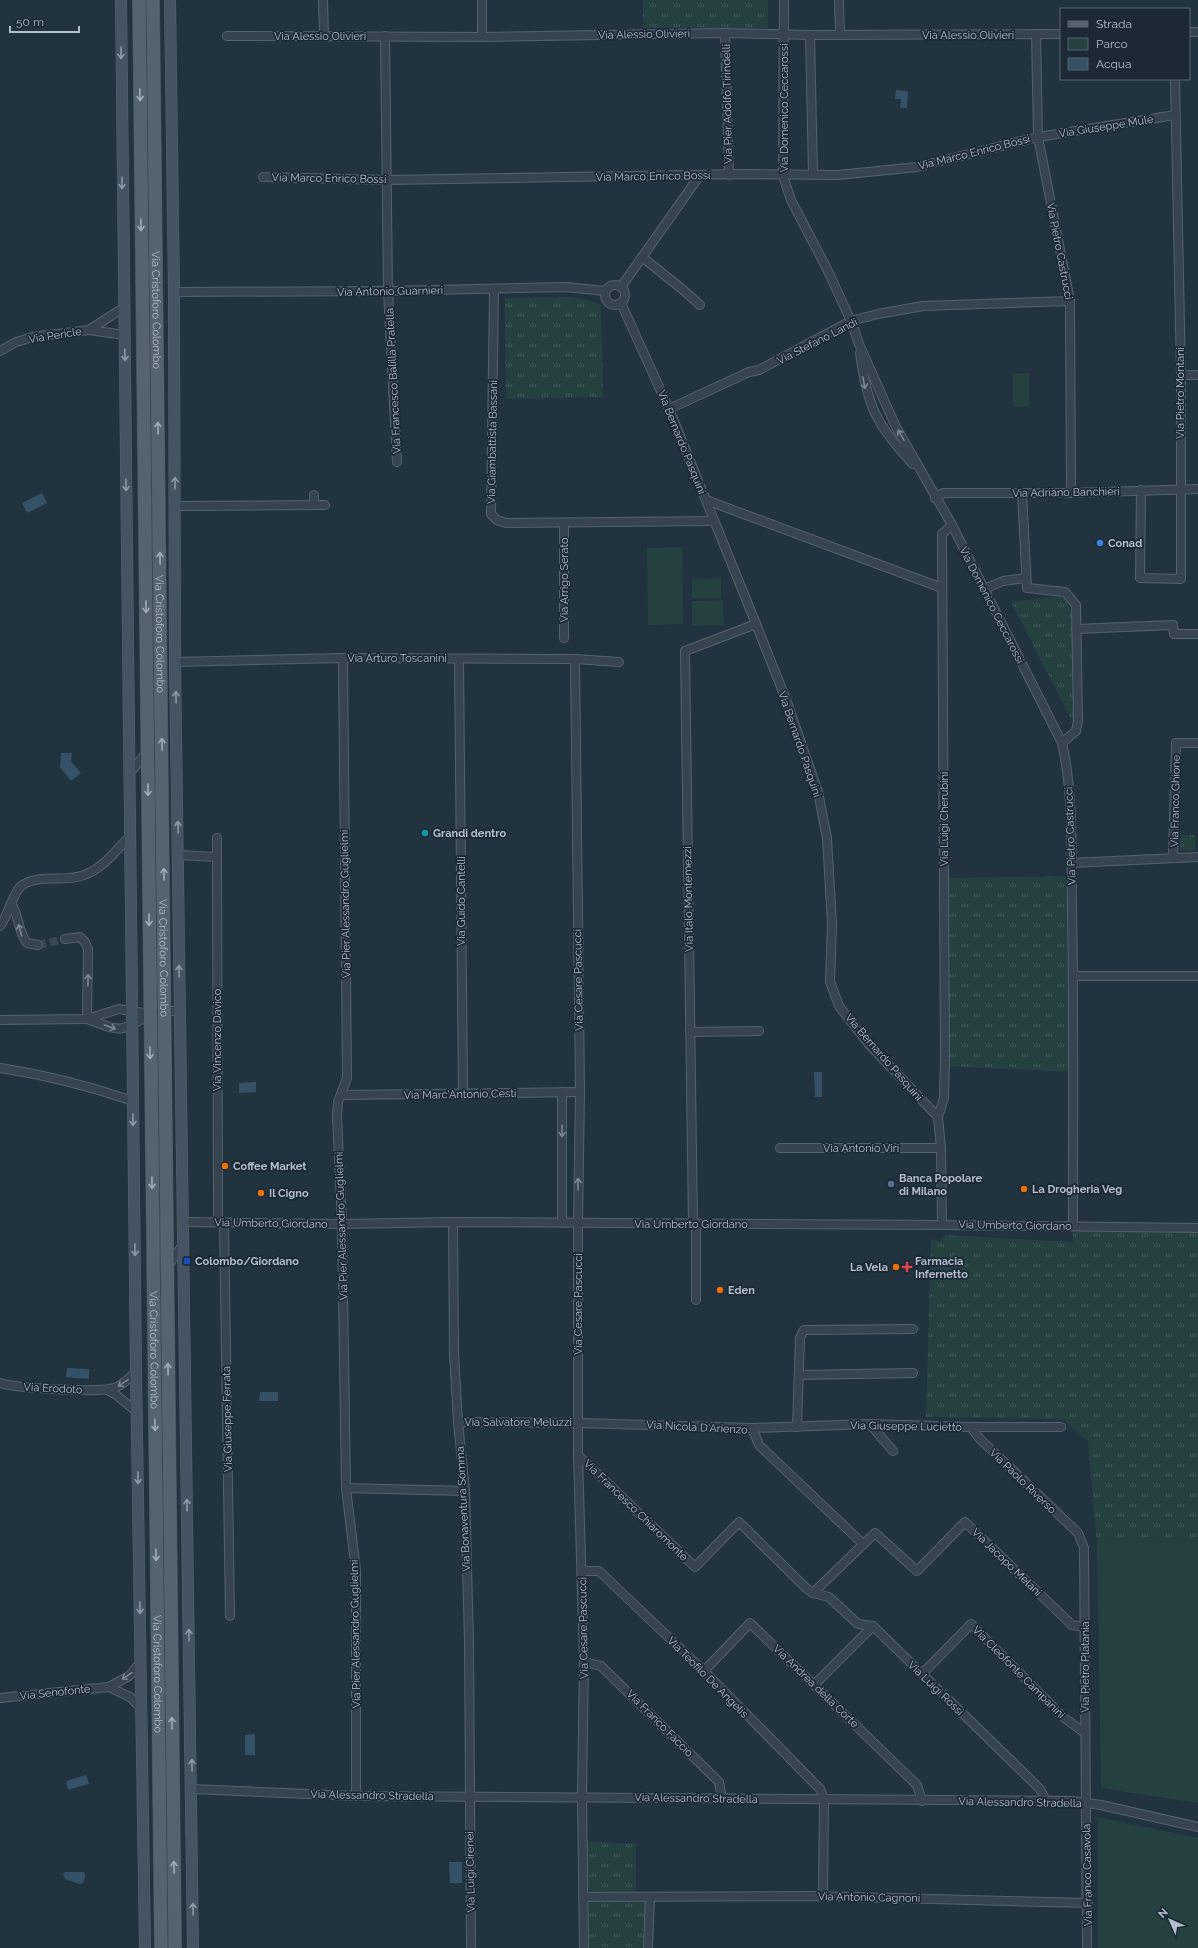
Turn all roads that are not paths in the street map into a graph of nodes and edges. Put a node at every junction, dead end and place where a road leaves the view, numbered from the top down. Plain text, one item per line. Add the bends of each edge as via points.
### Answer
1 (121, 0) edge
2 (139, 0) edge
3 (153, 0) edge
4 (170, 0) edge
5 (323, 0) edge
6 (482, 0) edge
7 (784, 0) edge
8 (839, 0) edge
9 (725, 33) junction
10 (1036, 34) junction
11 (1060, 34) edge
12 (784, 35) junction
13 (810, 35) junction
14 (840, 35) junction
15 (227, 36) dead end
16 (324, 36) junction
17 (385, 36) junction
18 (482, 37) junction
19 (1175, 80) edge
20 (1175, 115) junction
21 (1038, 137) junction
22 (813, 174) junction
23 (700, 175) junction
24 (728, 175) junction
25 (782, 176) junction
26 (264, 177) dead end
27 (387, 180) junction
28 (642, 257) junction
29 (622, 287) junction
30 (494, 289) junction
31 (388, 291) junction
32 (605, 291) junction
33 (174, 292) junction
34 (1070, 300) junction
35 (621, 302) junction
36 (700, 305) dead end
37 (123, 308) junction
38 (851, 321) junction
39 (89, 330) junction
40 (125, 335) junction
41 (859, 344) junction
42 (0, 351) edge
43 (1180, 375) junction
44 (1198, 375) edge
45 (669, 409) junction
46 (397, 462) dead end
47 (919, 470) junction
48 (1198, 489) edge
49 (1141, 490) junction
50 (1181, 490) junction
51 (1022, 493) junction
52 (1071, 493) junction
53 (314, 495) dead end
54 (935, 498) junction
55 (706, 500) junction
56 (325, 505) dead end
57 (176, 506) junction
58 (314, 506) junction
59 (714, 521) junction
60 (564, 523) junction
61 (952, 525) junction
62 (1026, 578) junction
63 (942, 588) junction
64 (984, 589) junction
65 (756, 624) junction
66 (1076, 629) junction
67 (1198, 634) edge
68 (564, 638) dead end
69 (343, 658) junction
70 (459, 659) junction
71 (575, 659) junction
72 (175, 662) junction
73 (619, 662) dead end
74 (1062, 743) junction
75 (1198, 743) edge
76 (148, 751) junction
77 (129, 774) junction
78 (130, 835) junction
79 (217, 838) dead end
80 (178, 855) junction
81 (217, 857) junction
82 (1198, 857) edge
83 (1173, 858) junction
84 (1071, 863) junction
85 (12, 905) junction
86 (0, 926) edge
87 (65, 939) tunnel mouth
88 (38, 945) tunnel mouth
89 (1073, 976) junction
90 (1198, 976) edge
91 (180, 1010) junction
92 (132, 1011) junction
93 (165, 1011) junction
94 (150, 1014) junction
95 (87, 1019) junction
96 (0, 1020) edge
97 (132, 1025) junction
98 (758, 1031) dead end
99 (690, 1032) junction
100 (0, 1068) edge
101 (562, 1092) junction
102 (580, 1092) junction
103 (341, 1095) junction
104 (463, 1095) junction
105 (133, 1101) junction
106 (938, 1117) junction
107 (780, 1148) dead end
108 (941, 1148) junction
109 (184, 1222) junction
110 (221, 1222) junction
111 (453, 1222) junction
112 (562, 1223) junction
113 (578, 1223) junction
114 (342, 1224) junction
115 (695, 1224) junction
116 (942, 1225) junction
117 (1073, 1226) junction
118 (1198, 1228) edge
119 (182, 1246) junction
120 (167, 1268) junction
121 (696, 1300) dead end
122 (913, 1329) dead end
123 (136, 1372) junction
124 (913, 1373) dead end
125 (799, 1375) junction
126 (0, 1383) edge
127 (107, 1390) junction
128 (137, 1412) junction
129 (458, 1422) junction
130 (578, 1423) junction
131 (870, 1424) junction
132 (798, 1426) junction
133 (970, 1427) junction
134 (1061, 1427) dead end
135 (752, 1428) junction
136 (893, 1451) dead end
137 (578, 1455) junction
138 (346, 1488) junction
139 (465, 1491) junction
140 (1078, 1533) joint
141 (863, 1544) junction
142 (582, 1571) junction
143 (813, 1594) junction
144 (230, 1616) dead end
145 (873, 1626) junction
146 (1085, 1627) junction
147 (141, 1662) junction
148 (584, 1662) junction
149 (704, 1671) junction
150 (922, 1674) junction
151 (814, 1685) junction
152 (109, 1686) junction
153 (0, 1698) edge
154 (142, 1709) junction
155 (1085, 1733) junction
156 (192, 1789) junction
157 (356, 1796) junction
158 (469, 1796) junction
159 (582, 1796) junction
160 (722, 1798) junction
161 (824, 1799) junction
162 (922, 1801) junction
163 (1046, 1801) junction
164 (1086, 1803) junction
165 (1198, 1827) edge
166 (823, 1896) junction
167 (583, 1897) junction
168 (650, 1897) junction
169 (1088, 1903) junction
170 (145, 1948) edge
171 (161, 1948) edge
172 (175, 1948) edge
173 (193, 1948) edge
174 (471, 1948) edge
175 (584, 1948) edge
176 (648, 1948) edge
177 (1087, 1948) edge

1 -> 37 street, Via Cristoforo Colombo
2 -> 76 main road, Via Cristoforo Colombo
93 -> 3 main road, Via Cristoforo Colombo
4 - 33 street, Via Cristoforo Colombo
5 - 16 street
6 - 18 street
7 - 12 street, Via Domenico Ceccarossi
8 - 14 street
9 - 12 street, Via Alessio Olivieri
9 - 18 street, Via Alessio Olivieri
9 - 24 street, Via Pier Adolfo Tirindelli
10 - 11 street, Via Alessio Olivieri
10 - 14 street, Via Alessio Olivieri
10 - 21 street, Via Pietro Castrucci
12 - 13 street, Via Alessio Olivieri
12 - 25 street, Via Domenico Ceccarossi
13 - 14 street, Via Alessio Olivieri
13 - 22 street
15 - 16 street, Via Alessio Olivieri
16 - 17 street, Via Alessio Olivieri
17 - 18 street, Via Alessio Olivieri
17 - 27 street, Via Francesco Balilla Pratella
19 - 20 street, Via Pietro Montani
20 - 21 street, Via Giuseppe Mulè
20 - 43 street, Via Pietro Montani
21 - 22 street, Via Marco Enrico Bossi via 917,167 838,175
21 - 34 street, Via Pietro Castrucci
22 - 25 street, Via Marco Enrico Bossi
23 - 24 street, Via Marco Enrico Bossi
23 - 27 street, Via Marco Enrico Bossi
23 - 28 street
24 - 25 street, Via Marco Enrico Bossi
25 - 38 street, Via Domenico Ceccarossi via 791,200 827,268
26 - 27 street, Via Marco Enrico Bossi
27 - 31 street, Via Francesco Balilla Pratella
28 - 29 street
28 - 36 street
29 - 32 street via 614,284
29 - 35 street via 625,294
30 - 31 street, Via Antonio Guarnieri
30 - 32 street, Via Antonio Guarnieri via 566,287
30 - 60 street, Via Giambattista Bassani via 491,514 497,520 506,523
31 - 33 street, Via Antonio Guarnieri
31 - 46 street, Via Francesco Balilla Pratella
32 - 35 street via 608,302 616,305
57 -> 33 street, Via Cristoforo Colombo
34 - 38 street, Via Stefano Landi via 923,306
34 - 52 street, Via Pietro Castrucci
35 - 45 street, Via Bernardo Pasquini
37 - 39 street, Via Pericle
37 - 40 street, Via Cristoforo Colombo
38 - 41 street, Via Domenico Ceccarossi
38 - 45 street, Via Stefano Landi via 759,370 749,372
39 - 40 street, Via Pericle
39 - 42 street, Via Pericle via 16,342
40 -> 77 street, Via Cristoforo Colombo
47 -> 41 street, Via Domenico Ceccarossi via 896,427
41 -> 47 street, Via Domenico Ceccarossi via 864,384 872,410 887,435
43 - 44 street
43 - 50 street, Via Pietro Montani
45 - 55 street, Via Bernardo Pasquini
47 - 54 street, Via Domenico Ceccarossi
48 - 50 street, Via Adriano Banchieri
49 - 50 street, Via Adriano Banchieri
49 - 50 street, Via Pietro Montani via 1140,578 1181,579
49 - 52 street, Via Adriano Banchieri
51 - 52 street, Via Adriano Banchieri
51 - 54 street, Via Adriano Banchieri via 943,493
51 - 62 street
53 - 58 street
54 - 61 street, Via Domenico Ceccarossi
55 - 59 street, Via Bernardo Pasquini
55 - 63 street
56 - 58 street
57 - 58 street
57 - 72 street, Via Cristoforo Colombo
59 - 60 street, Via Giambattista Bassani
59 - 65 street, Via Bernardo Pasquini
60 - 68 street, Via Arrigo Serato
61 - 63 street, Via Luigi Cherubini via 942,534
61 - 64 street, Via Domenico Ceccarossi
62 - 64 street via 1003,581
62 - 66 street via 1027,588 1065,592 1071,597 1076,605
63 - 106 street, Via Luigi Cherubini via 945,1055 944,1098
64 - 74 street, Via Domenico Ceccarossi
65 - 99 street, Via Italo Montemezzi via 684,650
65 - 106 street, Via Bernardo Pasquini via 787,702 818,792 827,838 832,924 830,982 839,1006 868,1043
66 - 67 street via 1173,625 1174,634
66 - 74 street via 1078,721 1076,731
69 - 70 street, Via Arturo Toscanini
69 - 72 street, Via Arturo Toscanini
69 - 103 street, Via Pier Alessandro Guglielmi via 347,1078
70 - 71 street, Via Arturo Toscanini
70 - 104 street, Via Guido Cantelli
71 - 73 street, Via Arturo Toscanini
71 - 102 street, Via Cesare Pascucci
80 -> 72 street, Via Cristoforo Colombo
74 - 84 street, Via Pietro Castrucci via 1069,772
75 - 83 street, Via Franco Ghione via 1176,743
76 - 77 street
76 -> 94 main road, Via Cristoforo Colombo
77 - 78 street, Via Cristoforo Colombo
78 - 85 street via 90,873 69,879 43,879 27,883 18,889
78 - 92 street, Via Cristoforo Colombo
79 - 81 street, Via Vincenzo Davico
80 - 81 street
91 -> 80 street, Via Cristoforo Colombo
81 - 110 street, Via Vincenzo Davico
82 - 83 street
83 - 84 street
84 - 89 street, Via Pietro Castrucci
85 - 86 street
88 -> 85 street via 27,943 21,935
95 -> 87 street via 88,949 80,937
89 - 90 street
89 - 117 street, Via Pietro Castrucci
91 - 93 street
91 - 109 street, Via Cristoforo Colombo
92 - 94 street
92 - 95 street via 119,1009
92 - 97 street, Via Cristoforo Colombo
93 - 94 street
93 - 120 main road, Via Cristoforo Colombo
94 - 97 street
94 -> 171 main road, Via Cristoforo Colombo
95 - 96 street
95 -> 97 street via 118,1030
97 - 105 street, Via Cristoforo Colombo
98 - 99 street
99 - 115 street, Via Italo Montemezzi
100 - 105 street via 93,1088
101 - 102 street, Via Marc'Antonio Cesti
101 - 104 street, Via Marc'Antonio Cesti
101 -> 112 street
113 -> 102 street, Via Cesare Pascucci
103 - 104 street, Via Marc'Antonio Cesti
103 - 114 street, Via Pier Alessandro Guglielmi via 337,1116
105 -> 123 street, Via Cristoforo Colombo
106 - 108 street
107 - 108 street, Via Antonio Viri
108 - 116 street
109 - 110 street, Via Umberto Giordano
109 - 119 street, Via Cristoforo Colombo
110 - 114 street, Via Umberto Giordano
110 - 144 street, Via Giuseppe Ferrata
111 - 112 street, Via Umberto Giordano
111 - 114 street, Via Umberto Giordano
111 - 129 street, Via Bonaventura Somma via 454,1354
112 - 113 street, Via Umberto Giordano
113 - 115 street, Via Umberto Giordano
113 - 130 street, Via Cesare Pascucci
114 - 138 street, Via Pier Alessandro Guglielmi
115 - 116 street, Via Umberto Giordano
115 - 121 street, Via Italo Montemezzi
116 - 117 street, Via Umberto Giordano
117 - 118 street, Via Umberto Giordano
119 - 120 street, Via Cristoforo Colombo
156 -> 119 street, Via Cristoforo Colombo
172 -> 120 main road, Via Cristoforo Colombo
122 - 125 street via 804,1330 800,1338
123 -> 127 street via 125,1383
123 - 128 street, Via Cristoforo Colombo
124 - 125 street
125 - 132 street
126 - 127 street, Via Erodoto via 49,1389
127 - 128 street
128 -> 147 street, Via Cristoforo Colombo
129 - 130 street, Via Salvatore Meluzzi
129 - 139 street, Via Bonaventura Somma
130 - 135 street, Via Nicola D'Arienzo
130 - 137 street, Via Cesare Pascucci
131 - 132 street, Via Giuseppe Lucietto
131 - 133 street, Via Giuseppe Lucietto
131 - 136 street
132 - 135 street, Via Giuseppe Lucietto
133 - 134 street, Via Giuseppe Lucietto
133 - 140 street, Via Paolo Riverso
135 - 141 street, Via Nicola D'Arienzo via 760,1445
137 - 142 street, Via Cesare Pascucci
137 - 143 street, Via Francesco Chiaromonte via 695,1567 739,1522
138 - 139 street
138 - 157 street, Via Pier Alessandro Guglielmi via 356,1570
139 - 158 street, Via Bonaventura Somma via 469,1641
140 - 146 street, Via Pietro Platania via 1084,1548
141 - 143 street, Via Jacopo Melani
141 - 146 street, Via Jacopo Melani via 875,1533 917,1571 965,1522 1072,1625
142 - 148 street, Via Cesare Pascucci
142 - 149 street, Via Teofilo De Angelis via 599,1571
143 - 145 street, Via Luigi Rossi via 829,1597 858,1624
145 - 150 street, Via Luigi Rossi
145 - 151 street
146 - 155 street, Via Pietro Platania
147 -> 152 street via 129,1676
147 - 154 street, Via Cristoforo Colombo
148 - 159 street, Via Cesare Pascucci
148 - 160 street, Via Franco Faccio via 601,1666 708,1771 719,1782
149 - 151 street, Via Andrea della Corte via 750,1623
149 - 161 street, Via Teofilo De Angelis via 820,1789
150 - 155 street, Via Cleofonte Campanini via 971,1624 1063,1717
150 - 163 street, Via Luigi Rossi via 1040,1789
151 - 162 street, Via Andrea della Corte via 917,1785
152 - 153 street, Via Senofonte
152 - 154 street via 130,1697
154 - 170 street, Via Cristoforo Colombo
155 - 164 street, Via Pietro Platania
156 - 157 street, Via Alessandro Stradella
173 -> 156 street, Via Cristoforo Colombo
157 - 158 street, Via Alessandro Stradella
158 - 159 street, Via Alessandro Stradella
158 - 174 street, Via Luigi Cirenei
159 - 160 street, Via Alessandro Stradella
159 - 167 street, Via Cesare Pascucci
160 - 161 street, Via Alessandro Stradella
161 - 162 street, Via Alessandro Stradella
161 - 166 street
162 - 163 street, Via Alessandro Stradella
163 - 164 street, Via Alessandro Stradella
164 - 165 street, Via Alessandro Stradella
164 - 169 street, Via Franco Casavola
166 - 168 street, Via Antonio Cagnoni
166 - 169 street, Via Antonio Cagnoni
167 - 168 street, Via Antonio Cagnoni
167 - 175 street, Via Cesare Pascucci
168 - 176 street
169 - 177 street, Via Franco Casavola

